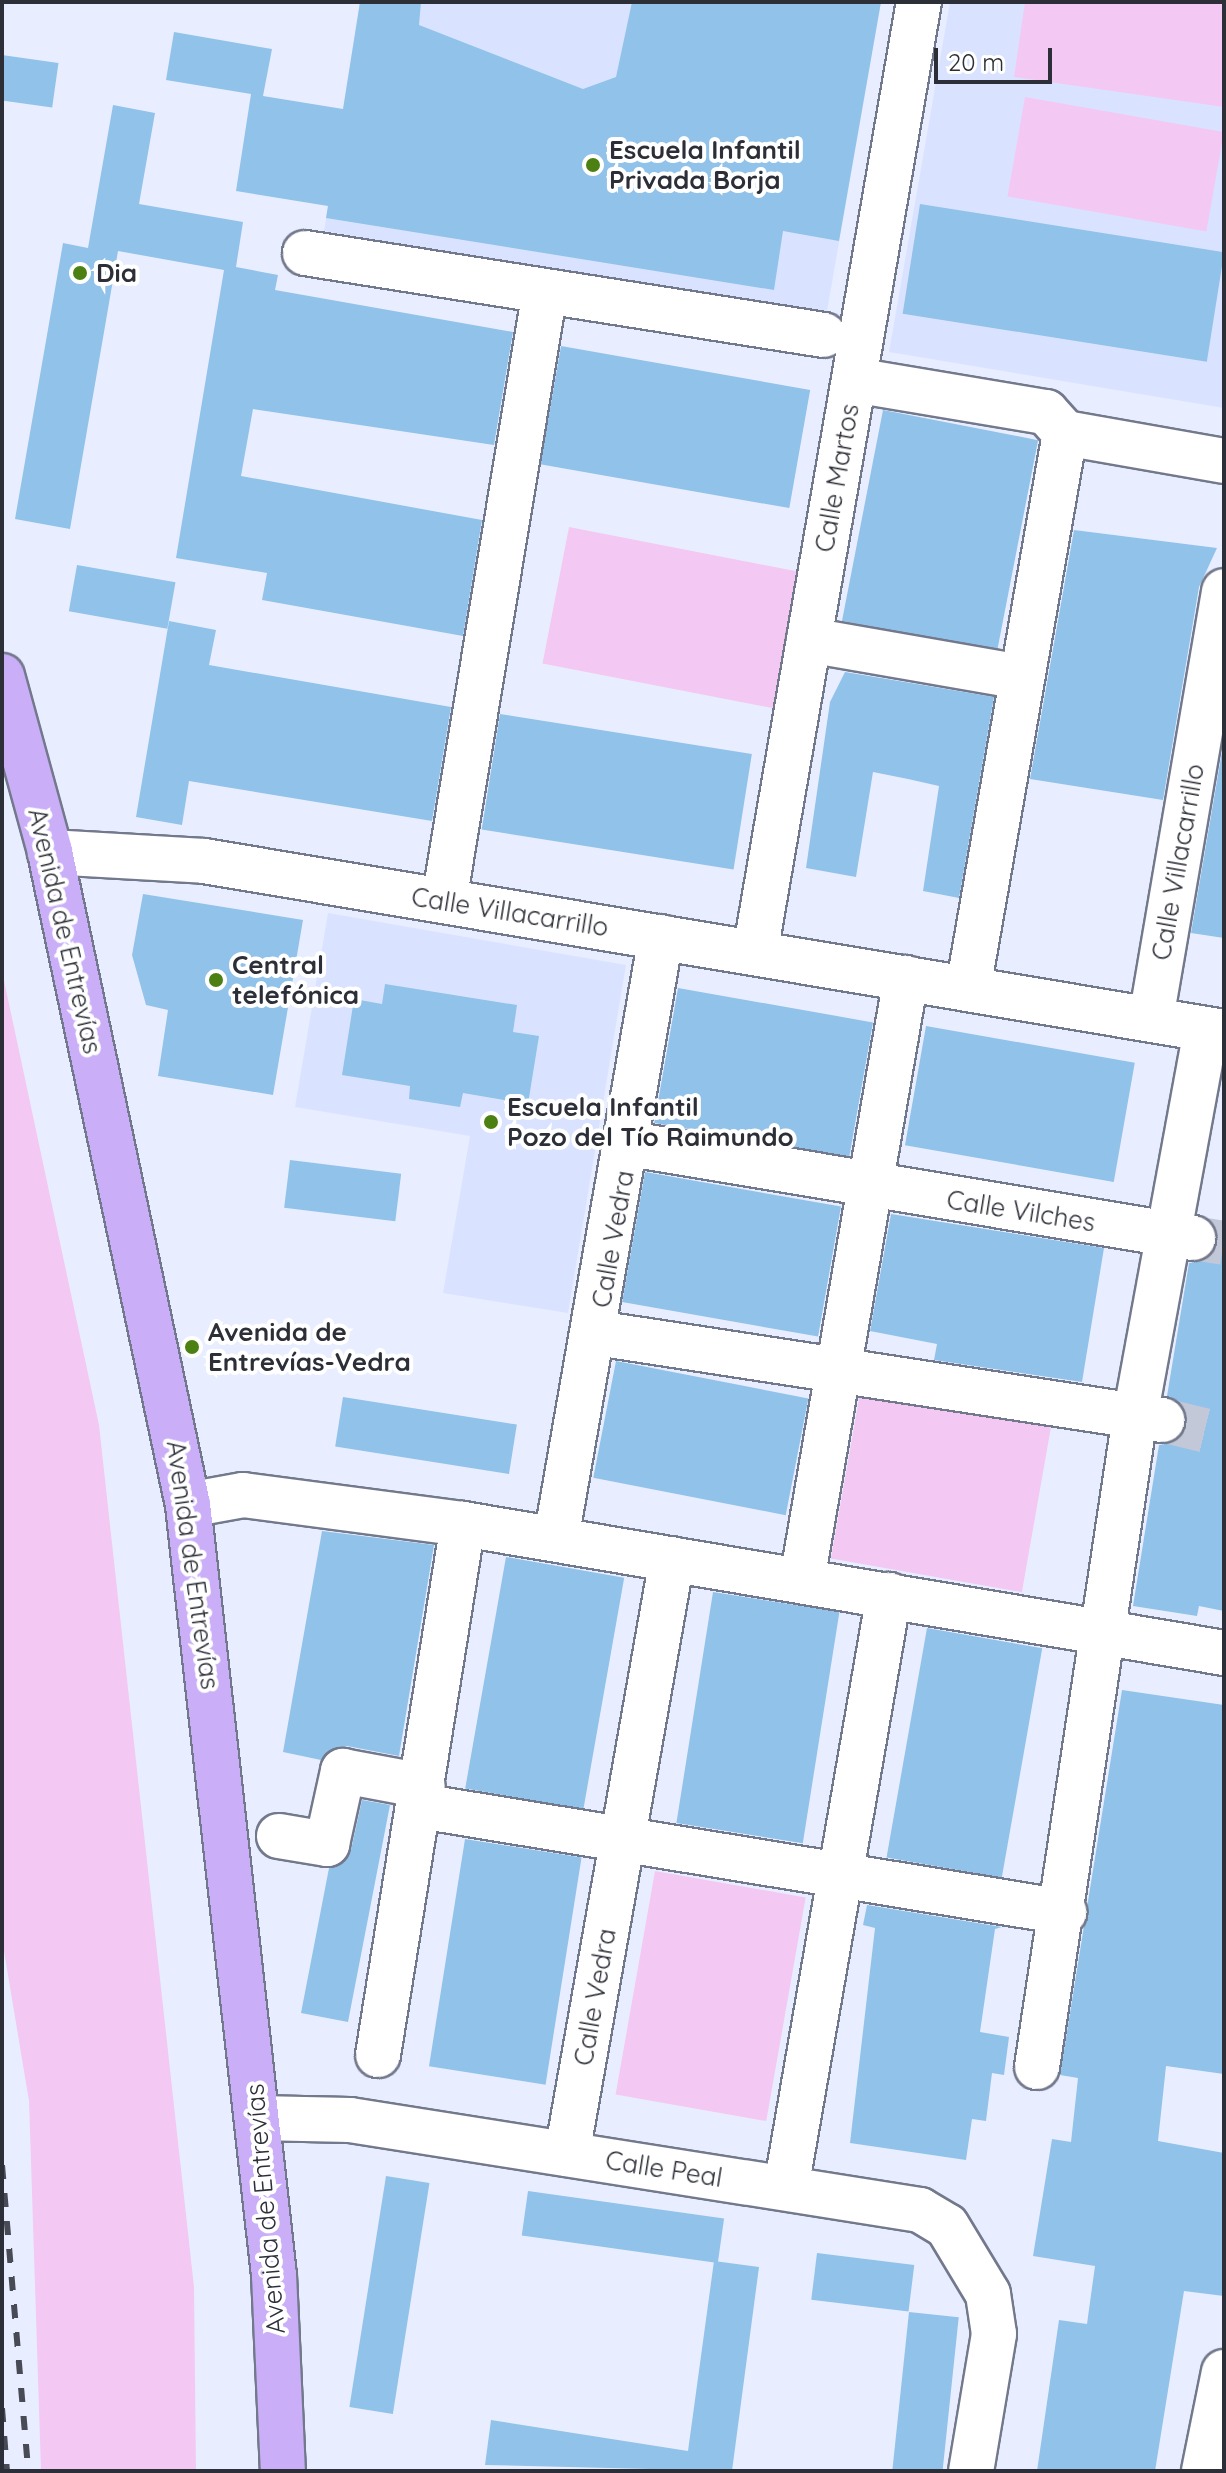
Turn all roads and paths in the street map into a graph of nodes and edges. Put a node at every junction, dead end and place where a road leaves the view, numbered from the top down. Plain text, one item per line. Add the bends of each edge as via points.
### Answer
1 (919, 2) edge
2 (305, 253) dead end
3 (545, 291) junction
4 (824, 335) dead end
5 (854, 380) junction
6 (1065, 433) junction
7 (1224, 461) edge
8 (1224, 591) edge
9 (809, 640) junction
10 (2, 676) edge
11 (1022, 677) junction
12 (1214, 706) edge
13 (50, 852) junction
14 (444, 901) junction
15 (755, 953) junction
16 (658, 957) junction
17 (906, 978) junction
18 (968, 989) junction
19 (1151, 1019) junction
20 (1215, 1030) edge
21 (630, 1144) junction
22 (870, 1187) junction
23 (1182, 1236) junction
24 (596, 1333) junction
25 (839, 1374) junction
26 (1149, 1418) junction
27 (188, 1505) junction
28 (463, 1524) junction
29 (556, 1539) junction
30 (672, 1559) junction
31 (802, 1580) junction
32 (889, 1595) junction
33 (1101, 1631) junction
34 (1224, 1653) edge
35 (422, 1796) junction
36 (279, 1836) dead end
37 (623, 1840) junction
38 (837, 1875) junction
39 (1064, 1912) junction
40 (378, 2055) dead end
41 (1037, 2067) dead end
42 (258, 2118) junction
43 (567, 2154) junction
44 (786, 2188) junction
45 (1224, 2372) edge
46 (283, 2471) edge
47 (971, 2471) edge
48 (1204, 2471) edge

1 - 5 street, Calle Martos
2 - 3 street
3 - 4 street
3 - 14 street
5 - 6 street via 1046,412
5 - 9 street, Calle Martos
6 - 7 street
6 - 11 street
8 - 12 street, Calle Villacarrillo
9 - 11 street
9 - 15 street, Calle Martos
10 - 13 main road, Avenida de Entrevías
11 - 18 street
12 - 19 street, Calle Villacarrillo
13 - 14 street, Calle Villacarrillo via 204,861
13 - 27 main road, Avenida de Entrevías
14 - 16 street, Calle Villacarrillo
15 - 16 street, Calle Villacarrillo
15 - 17 street, Calle Villacarrillo
16 - 21 street, Calle Vedra
17 - 18 street, Calle Villacarrillo
17 - 22 street
18 - 19 street, Calle Villacarrillo
19 - 20 street, Calle Villacarrillo
20 - 23 street
21 - 22 street, Calle Vilches
21 - 24 street, Calle Vedra
22 - 23 street, Calle Vilches
22 - 25 street
23 - 26 street
24 - 25 street
24 - 29 street, Calle Vedra
25 - 26 street
25 - 31 street
26 - 33 street
27 - 28 street via 243,1495
27 - 42 main road, Avenida de Entrevías
28 - 29 street
28 - 35 street
29 - 30 street
30 - 31 street
30 - 37 street, Calle Vedra
31 - 32 street
32 - 33 street
32 - 38 street
33 - 34 street
33 - 39 street
35 - 36 street via 343,1771 327,1844
35 - 37 street
35 - 40 street
37 - 38 street
37 - 43 street, Calle Vedra
38 - 39 street
38 - 44 street
39 - 41 street
42 - 43 street, Calle Peal via 350,2120
42 - 46 main road, Avenida de Entrevías
43 - 44 street, Calle Peal
44 - 47 street, Calle Peal via 920,2210 947,2226 988,2294 994,2334
45 - 48 street

